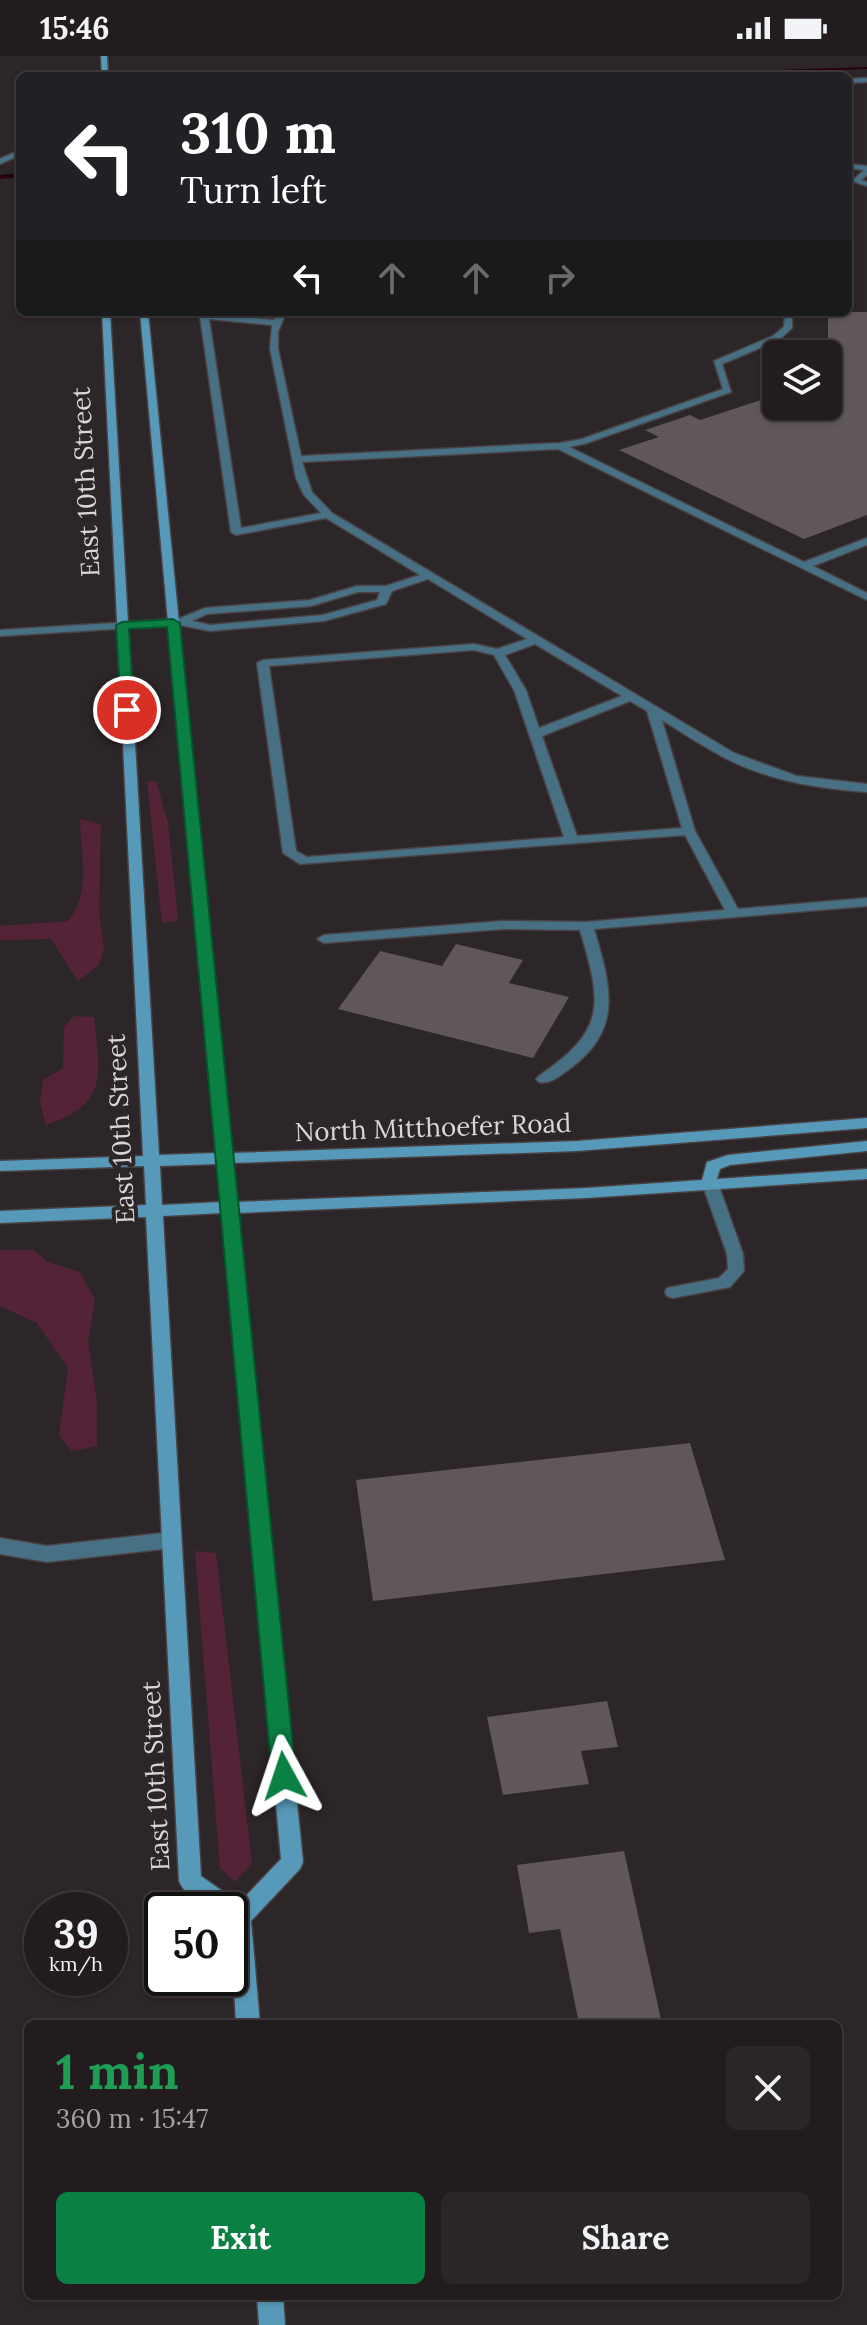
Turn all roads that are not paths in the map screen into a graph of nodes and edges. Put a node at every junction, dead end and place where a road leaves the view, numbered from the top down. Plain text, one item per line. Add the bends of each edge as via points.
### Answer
1 (867, 169) edge
2 (852, 182) edge
3 (867, 184) edge
4 (106, 316) edge
5 (144, 316) edge
6 (789, 316) edge
7 (279, 318) edge
8 (560, 446) junction
9 (297, 459) junction
10 (328, 515) junction
11 (867, 541) edge
12 (804, 566) junction
13 (427, 576) junction
14 (387, 589) junction
15 (867, 597) edge
16 (177, 622) junction
17 (122, 625) junction
18 (0, 633) edge
19 (535, 640) junction
20 (498, 653) junction
21 (630, 697) junction
22 (653, 711) junction
23 (535, 734) junction
24 (867, 788) edge
25 (689, 831) junction
26 (572, 840) junction
27 (867, 902) edge
28 (733, 913) junction
29 (586, 926) junction
30 (324, 939) dead end
31 (544, 1079) dead end
32 (867, 1123) edge
33 (867, 1146) edge
34 (225, 1158) junction
35 (151, 1160) junction
36 (0, 1166) edge
37 (867, 1174) edge
38 (711, 1186) junction
39 (230, 1208) junction
40 (154, 1212) junction
41 (0, 1217) edge
42 (673, 1292) dead end
43 (172, 1540) junction
44 (0, 1546) edge
45 (205, 1892) edge
46 (248, 1909) edge
47 (246, 1996) edge
48 (248, 2020) edge
49 (270, 2300) edge
50 (272, 2325) edge

1 - 2 lane
2 - 3 lane
4 - 17 main road, East 10th Street
5 - 16 main road
6 - 8 lane via 788,328 776,338 717,363 728,390 724,393
7 - 9 lane via 274,349
7 - 10 lane via 204,316 236,532
8 - 9 lane
8 - 12 lane
9 - 10 lane via 308,493
10 - 13 lane
11 - 12 lane
12 - 15 lane
13 - 14 lane
13 - 19 lane
14 - 16 lane via 357,589 288,606 205,611
14 - 16 lane via 382,602 324,618 210,628
16 - 17 lane
16 - 34 main road
17 - 18 lane
17 - 35 main road, East 10th Street
19 - 20 lane
19 - 21 lane
20 - 23 lane via 520,690
20 - 26 lane via 474,647 263,663 290,853 305,861
21 - 22 lane
21 - 23 lane
22 - 24 lane via 760,771 821,785
22 - 25 lane
23 - 26 lane
25 - 26 lane
25 - 28 lane
27 - 28 lane
28 - 29 lane
29 - 30 lane via 503,925
29 - 31 lane via 605,990 600,1027 576,1060
32 - 34 main road, North Mitthoefer Road via 577,1146
33 - 38 main road via 728,1160 713,1166
34 - 35 main road, North Mitthoefer Road
34 - 39 main road
35 - 36 main road, North Mitthoefer Road
35 - 40 main road, East 10th Street
37 - 38 main road
38 - 39 main road
38 - 42 lane via 736,1271 724,1283
39 - 40 main road
39 - 46 main road via 292,1862
40 - 41 main road
40 - 43 main road, East 10th Street
43 - 44 lane via 47,1554
43 - 45 main road, East 10th Street via 190,1881
47 - 48 main road
49 - 50 main road

